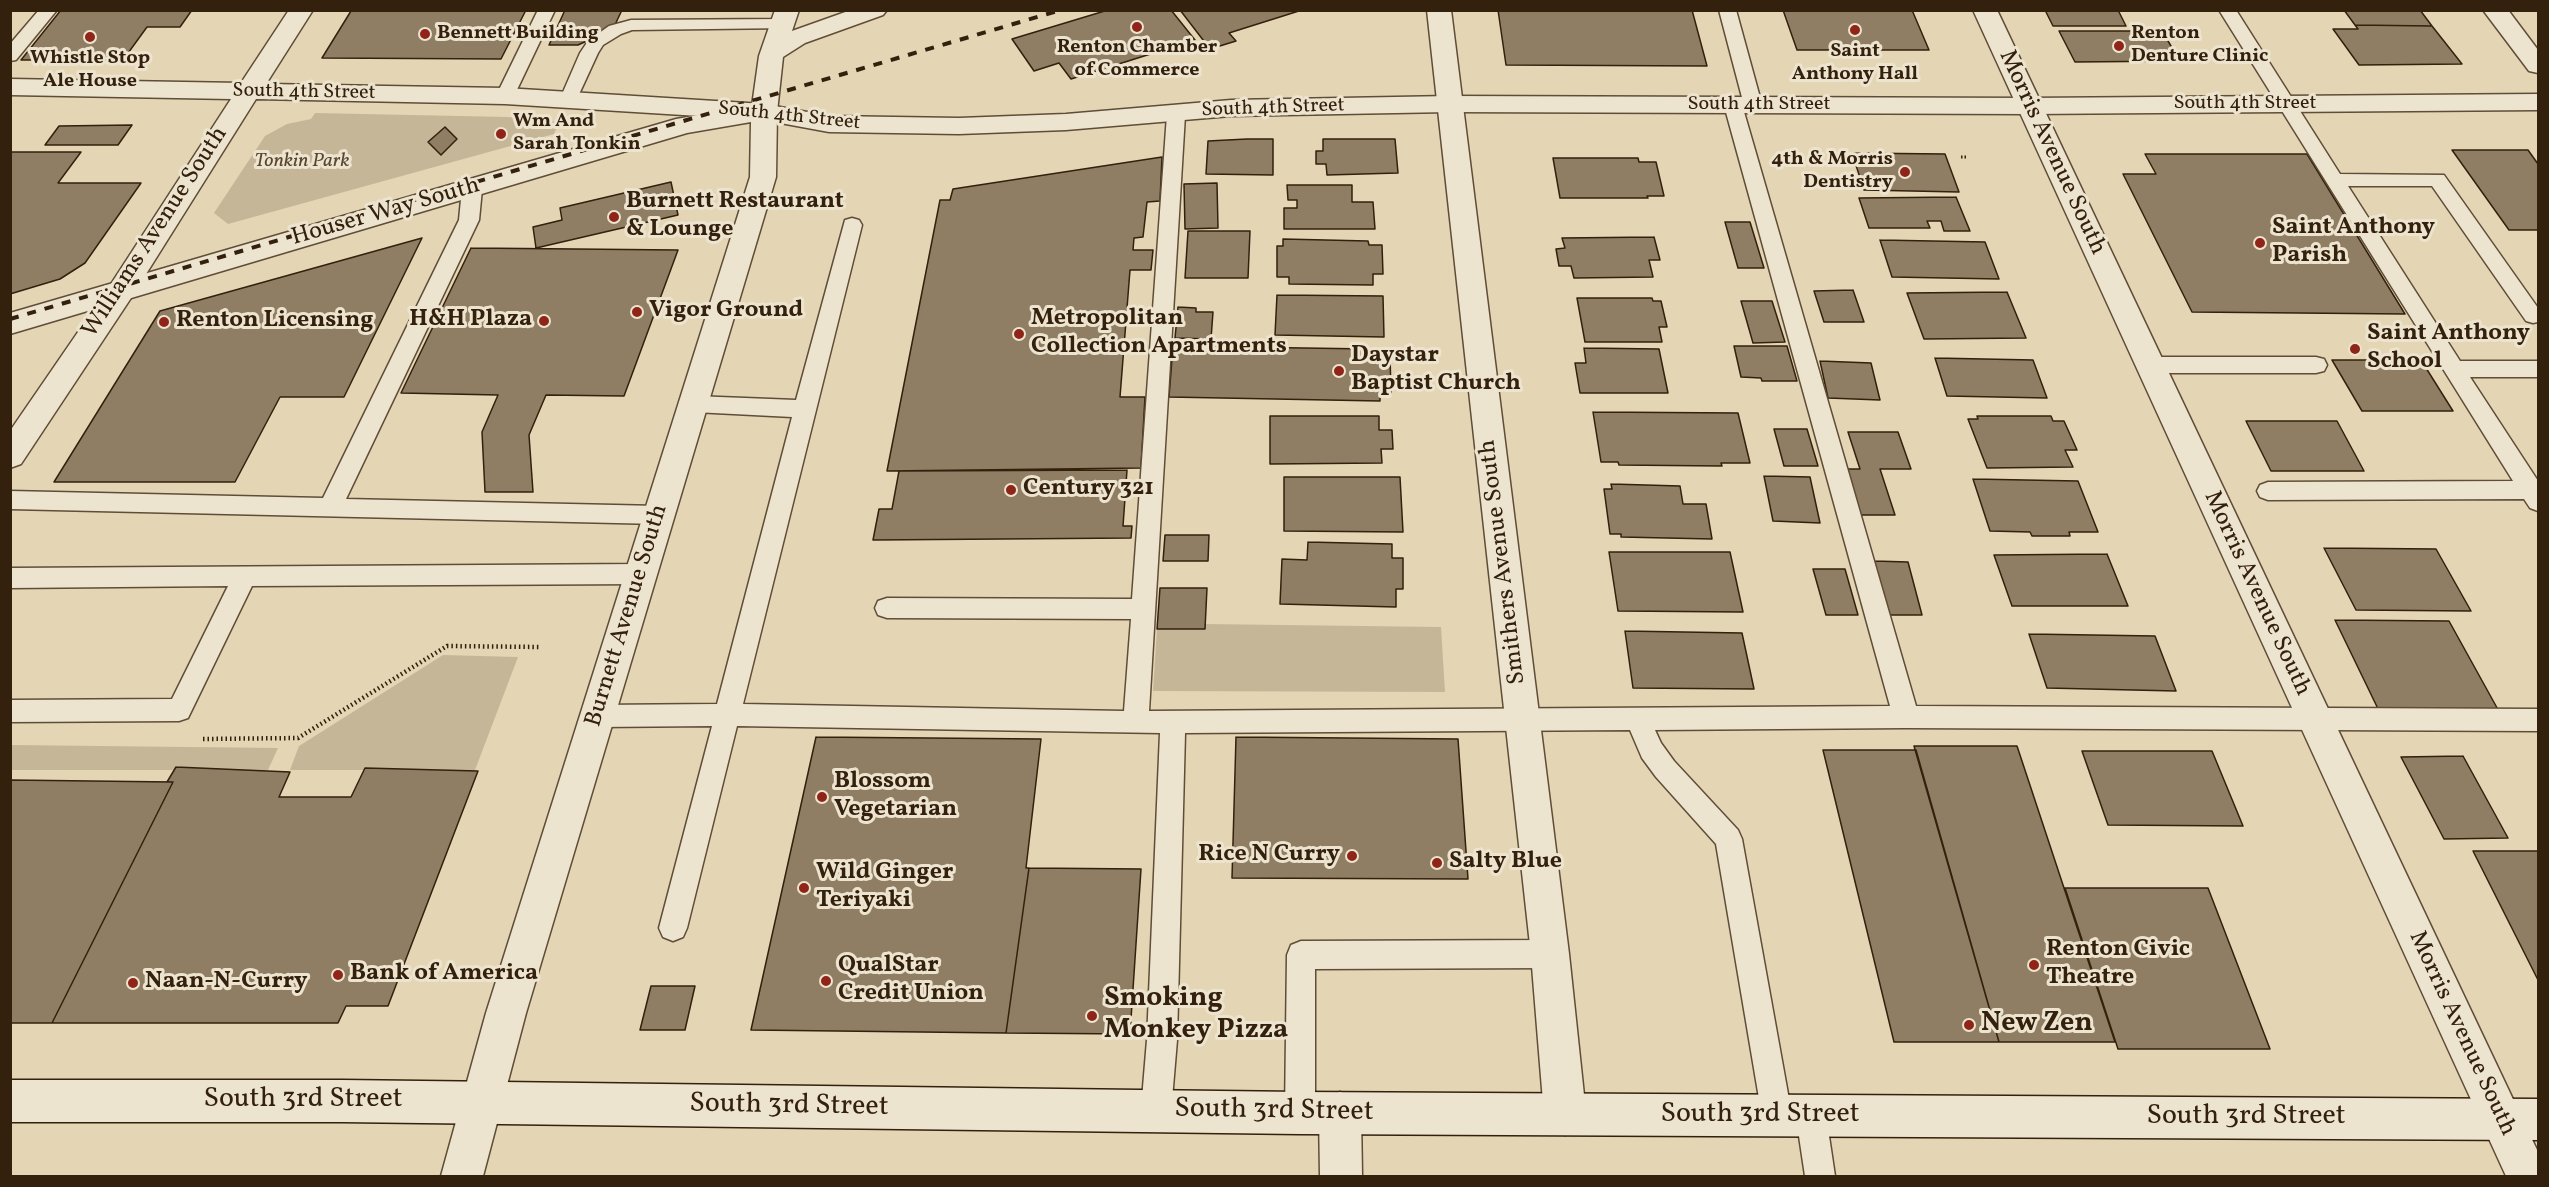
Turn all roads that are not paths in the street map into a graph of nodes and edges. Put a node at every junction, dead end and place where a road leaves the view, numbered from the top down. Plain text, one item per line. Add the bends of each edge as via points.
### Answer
1 (49, 10) edge
2 (301, 10) edge
3 (547, 10) edge
4 (875, 10) edge
5 (1439, 10) edge
6 (1727, 10) edge
7 (1985, 10) edge
8 (2227, 10) edge
9 (2495, 10) edge
10 (785, 17) edge
11 (773, 53) junction
12 (10, 56) edge
13 (2538, 66) edge
14 (10, 87) edge
15 (246, 93) junction
16 (505, 96) junction
17 (569, 99) junction
18 (2538, 102) edge
19 (1450, 104) junction
20 (2286, 104) junction
21 (1743, 105) junction
22 (2029, 106) junction
23 (764, 112) junction
24 (1176, 115) junction
25 (2335, 180) junction
26 (472, 189) junction
27 (852, 225) dead end
28 (121, 291) junction
29 (2533, 316) dead end
30 (10, 324) edge
31 (2150, 365) junction
32 (2316, 365) dead end
33 (2454, 369) junction
34 (2538, 369) edge
35 (694, 404) junction
36 (805, 410) junction
37 (10, 456) edge
38 (2268, 490) dead end
39 (2536, 494) edge
40 (10, 500) edge
41 (330, 508) junction
42 (659, 515) junction
43 (642, 574) junction
44 (244, 576) junction
45 (10, 578) edge
46 (887, 608) dead end
47 (1144, 609) junction
48 (10, 711) edge
49 (727, 715) junction
50 (597, 716) junction
51 (1906, 717) junction
52 (1522, 719) junction
53 (1638, 719) junction
54 (2314, 719) junction
55 (2538, 720) edge
56 (1173, 722) junction
57 (1136, 723) junction
58 (673, 928) dead end
59 (1550, 954) junction
60 (10, 1101) edge
61 (480, 1103) junction
62 (1156, 1111) junction
63 (1320, 1113) junction
64 (1565, 1114) junction
65 (1794, 1116) junction
66 (2520, 1120) edge
67 (462, 1176) edge
68 (1341, 1176) edge
69 (1820, 1176) edge
70 (2528, 1176) edge

1 - 12 lane
2 - 15 street, Williams Avenue South
3 - 16 lane
4 - 11 street via 796,38
5 - 19 street, Smithers Avenue South
6 - 21 lane
7 - 22 street, Morris Avenue South
8 - 20 lane
9 - 13 street
10 - 11 street, Burnett Avenue South
10 - 17 lane via 632,25 615,30 597,41 588,53
11 - 23 street, Burnett Avenue South
14 - 15 street, South 4th Street
15 - 16 street, South 4th Street
15 - 28 street, Williams Avenue South
16 - 17 street, South 4th Street
17 - 23 street, South 4th Street
18 - 20 street, South 4th Street
19 - 21 street, South 4th Street
19 - 24 street, South 4th Street via 1231,108
19 - 52 street, Smithers Avenue South
20 - 22 street, South 4th Street
20 - 25 lane
21 - 22 street, South 4th Street
21 - 51 lane
22 - 31 street, Morris Avenue South
23 - 24 street, South 4th Street via 830,124 959,126
23 - 26 street, Houser Way South via 685,125
23 - 35 street, Burnett Avenue South via 763,177
24 - 47 lane
25 - 29 lane via 2437,180
25 - 33 lane
26 - 28 street, Houser Way South
26 - 41 lane via 469,220
27 - 36 lane
28 - 30 street, Houser Way South
28 - 37 street, Williams Avenue South
31 - 32 lane
31 - 54 street, Morris Avenue South
33 - 34 lane
33 - 39 lane
35 - 36 lane
35 - 42 street, Burnett Avenue South
36 - 49 lane
38 - 39 lane
40 - 41 lane
41 - 42 lane
42 - 43 street, Burnett Avenue South
43 - 44 lane
43 - 50 street, Burnett Avenue South
44 - 45 lane
44 - 48 lane via 179,710
46 - 47 lane
47 - 57 lane
49 - 50 lane
49 - 57 lane
49 - 58 lane
50 - 61 street, Burnett Avenue South
51 - 53 lane
51 - 54 lane
52 - 53 lane
52 - 56 lane
52 - 59 street, Smithers Avenue South
53 - 65 lane via 1651,750 1665,769 1729,838
54 - 55 lane
54 - 66 street, Morris Avenue South
56 - 57 lane
56 - 62 lane
59 - 63 lane via 1301,955
59 - 64 street, Smithers Avenue South
60 - 61 street, South 3rd Street
61 - 62 street, South 3rd Street
61 - 67 street, Burnett Avenue South
62 - 63 street, South 3rd Street
63 - 64 street, South 3rd Street
63 - 68 street
64 - 65 street, South 3rd Street
65 - 66 street, South 3rd Street
65 - 69 lane
66 - 70 street, Morris Avenue South

